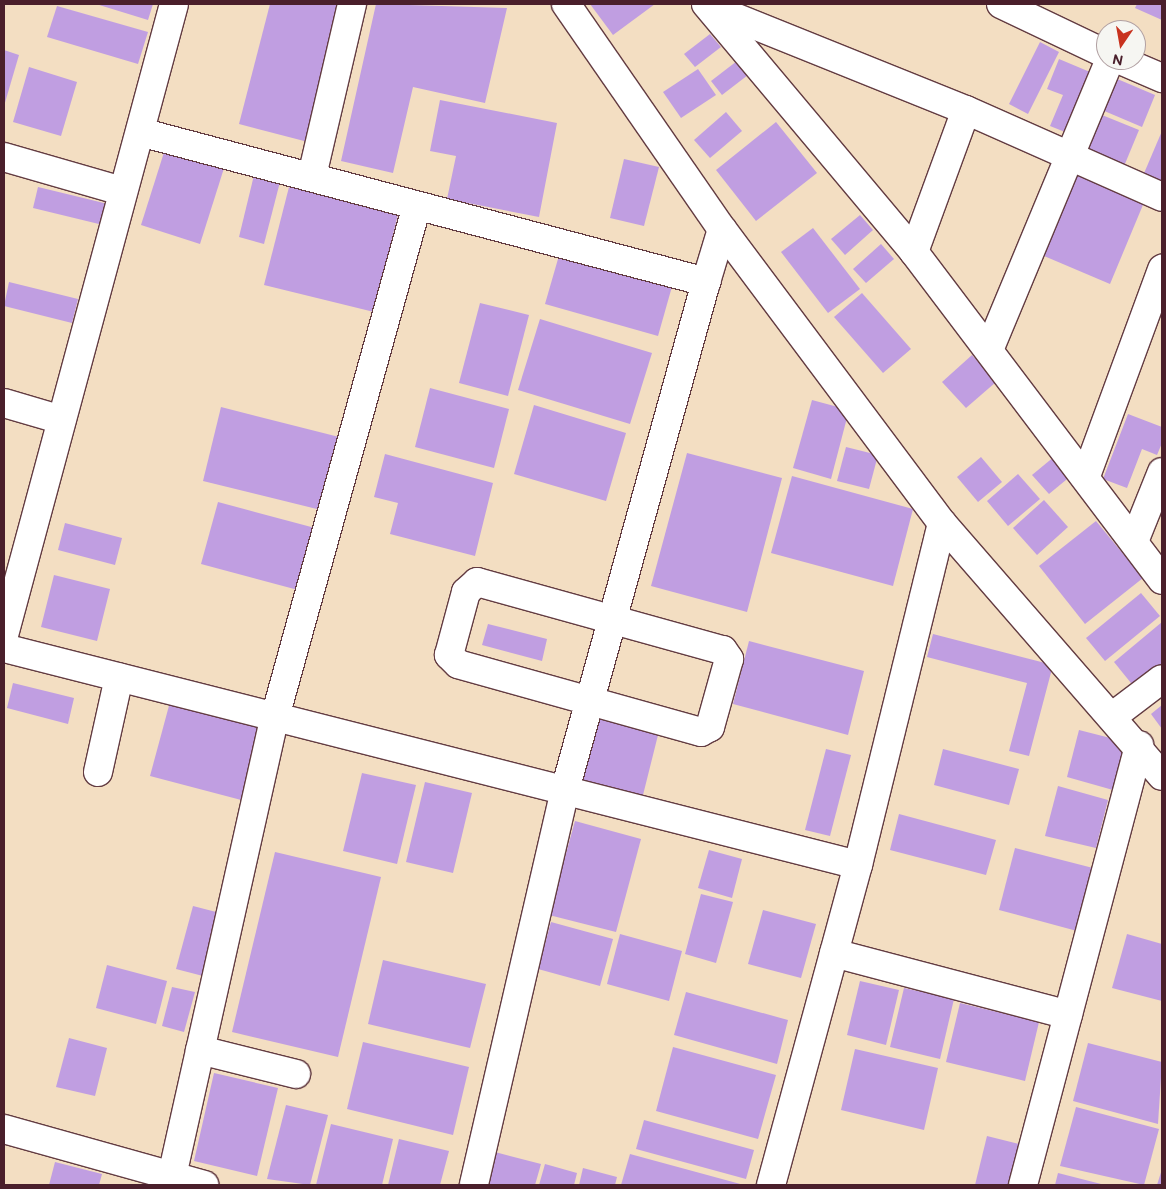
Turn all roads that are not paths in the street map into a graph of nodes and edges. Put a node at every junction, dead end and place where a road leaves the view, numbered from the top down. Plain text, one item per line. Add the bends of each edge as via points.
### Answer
1 (174, 4) edge
2 (352, 4) edge
3 (566, 4) edge
4 (1002, 4) edge
5 (708, 5) edge
6 (1096, 49) edge
7 (1106, 70) edge
8 (1143, 70) edge
9 (1162, 78) edge
10 (966, 110) junction
11 (140, 132) junction
12 (4, 157) edge
13 (1072, 157) junction
14 (312, 176) junction
15 (122, 191) junction
16 (1162, 197) edge
17 (417, 205) junction
18 (722, 229) junction
19 (914, 252) junction
20 (1162, 269) edge
21 (706, 282) junction
22 (989, 350) junction
23 (4, 403) edge
24 (62, 420) junction
25 (1162, 472) edge
26 (1086, 476) junction
27 (942, 524) junction
28 (1135, 539) junction
29 (1162, 580) edge
30 (613, 619) junction
31 (4, 635) edge
32 (4, 648) edge
33 (119, 677) junction
34 (1162, 679) edge
35 (590, 700) junction
36 (1113, 716) junction
37 (275, 717) junction
38 (1139, 745) junction
39 (98, 772) dead end
40 (1162, 776) edge
41 (566, 790) junction
42 (858, 865) junction
43 (834, 953) junction
44 (1068, 1016) junction
45 (200, 1050) junction
46 (296, 1074) dead end
47 (4, 1129) edge
48 (172, 1176) junction
49 (204, 1185) edge
50 (474, 1185) edge
51 (770, 1185) edge
52 (1023, 1185) edge

1 - 11 street
2 - 14 street
3 - 18 street
4 - 6 street
5 - 10 street
5 - 19 street
7 - 13 street
8 - 9 street
10 - 13 street
10 - 19 street
11 - 14 street
11 - 15 street
12 - 15 street
13 - 16 street
13 - 22 street
14 - 17 street
15 - 24 street
17 - 21 street
17 - 37 street
18 - 21 street
18 - 27 street
19 - 22 street
20 - 26 street
21 - 30 street
22 - 26 street
23 - 24 street
24 - 31 street
25 - 28 street
26 - 28 street
27 - 36 street
27 - 42 street
28 - 29 street
30 - 35 street
30 - 35 street via 724,650 729,659 710,727 701,732
30 - 35 street via 477,582 466,592 449,655 458,664
32 - 33 street
33 - 37 street
33 - 39 street
34 - 36 street
35 - 41 street
36 - 38 street
37 - 41 street
37 - 45 street
38 - 40 street
38 - 44 street
41 - 42 street
41 - 50 street
42 - 43 street
43 - 44 street
43 - 51 street
44 - 52 street
45 - 46 street
45 - 48 street
47 - 48 street
48 - 49 street

